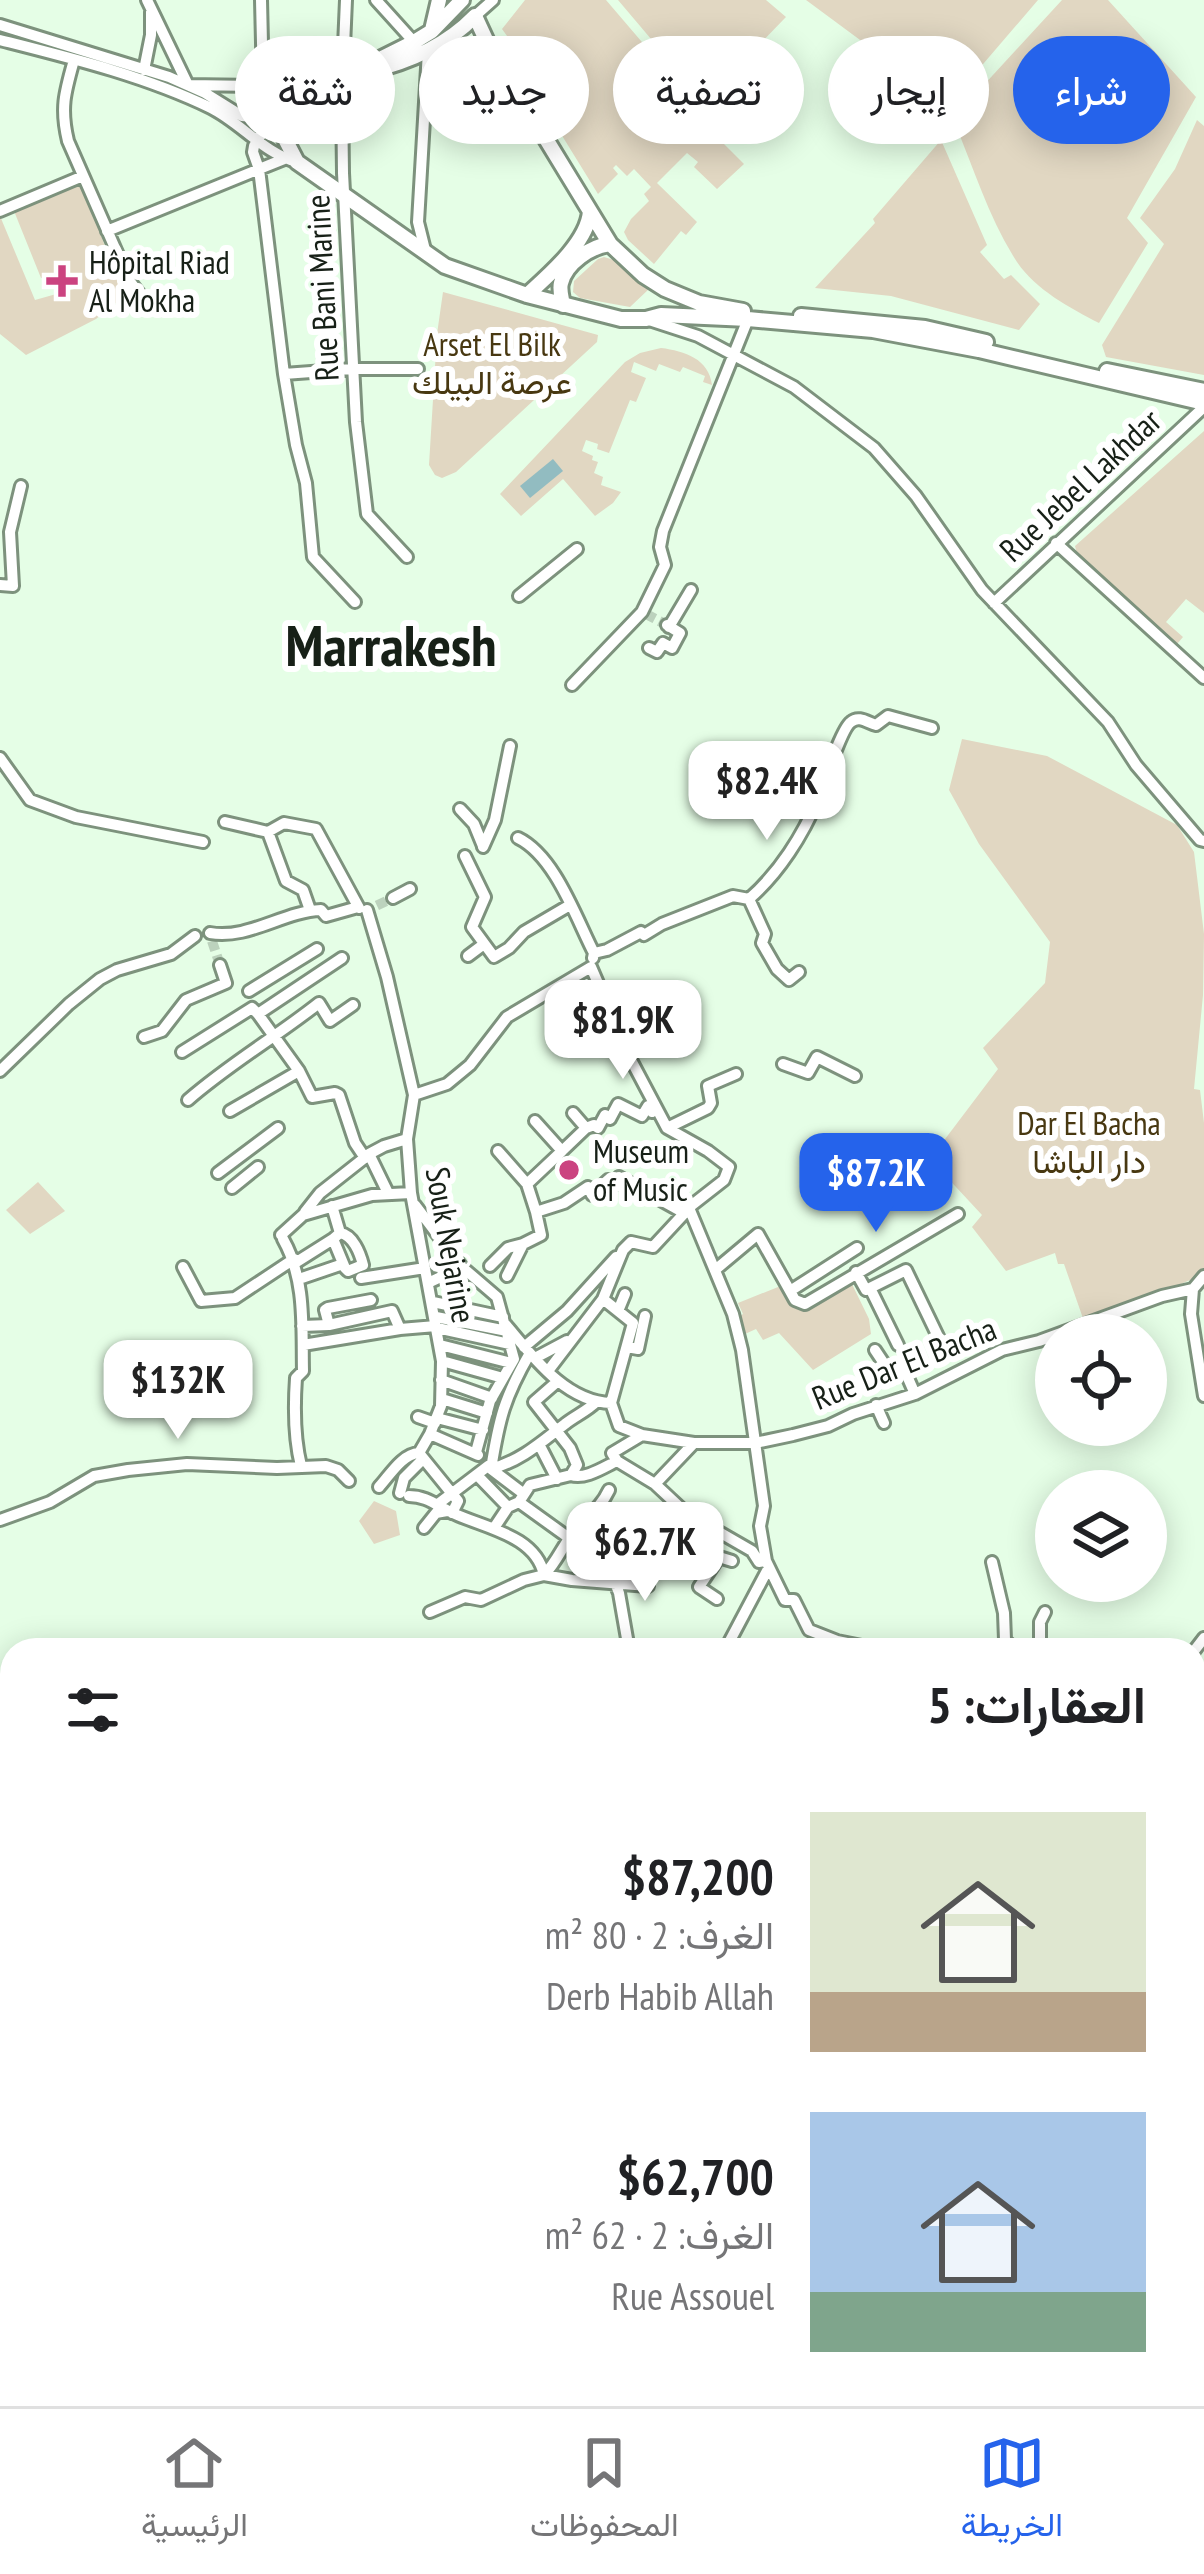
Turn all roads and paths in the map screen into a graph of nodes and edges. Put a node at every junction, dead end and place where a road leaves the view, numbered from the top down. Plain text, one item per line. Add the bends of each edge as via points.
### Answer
1 (261, 0) edge
2 (346, 0) edge
3 (376, 0) edge
4 (440, 0) edge
5 (462, 0) edge
6 (493, 0) edge
7 (149, 4) edge
8 (475, 16) junction
9 (0, 25) edge
10 (431, 32) junction
11 (262, 36) edge
12 (344, 36) edge
13 (428, 36) edge
14 (453, 36) edge
15 (0, 40) edge
16 (419, 44) edge
17 (74, 60) junction
18 (144, 70) junction
19 (188, 85) junction
20 (235, 86) edge
21 (235, 112) edge
22 (235, 124) edge
23 (257, 144) edge
24 (265, 144) edge
25 (285, 144) edge
26 (344, 144) edge
27 (419, 144) edge
28 (291, 161) junction
29 (260, 169) junction
30 (82, 176) junction
31 (346, 197) junction
32 (590, 211) junction
33 (0, 212) edge
34 (106, 231) junction
35 (610, 244) junction
36 (427, 255) junction
37 (141, 296) dead end
38 (526, 296) junction
39 (563, 305) junction
40 (646, 319) junction
41 (748, 319) junction
42 (734, 356) junction
43 (352, 369) junction
44 (418, 369) dead end
45 (284, 374) junction
46 (1204, 391) edge
47 (1204, 405) edge
48 (21, 486) dead end
49 (1056, 543) junction
50 (577, 549) dead end
51 (407, 557) dead end
52 (0, 586) edge
53 (691, 590) dead end
54 (519, 596) dead end
55 (355, 602) dead end
56 (994, 603) junction
57 (649, 648) dead end
58 (1204, 678) edge
59 (572, 685) dead end
60 (932, 728) dead end
61 (510, 746) dead end
62 (0, 758) edge
63 (460, 809) dead end
64 (225, 822) dead end
65 (268, 832) junction
66 (518, 838) dead end
67 (1202, 840) edge
68 (203, 842) dead end
69 (1204, 855) edge
70 (464, 856) dead end
71 (290, 885) junction
72 (410, 890) dead end
73 (393, 898) tunnel mouth
74 (749, 899) junction
75 (570, 905) junction
76 (361, 908) junction
77 (310, 910) junction
78 (293, 915) junction
79 (208, 933) dead end
80 (195, 936) dead end
81 (484, 944) junction
82 (317, 949) dead end
83 (594, 953) junction
84 (468, 956) dead end
85 (342, 958) dead end
86 (220, 965) dead end
87 (591, 967) junction
88 (799, 972) dead end
89 (271, 976) junction
90 (249, 991) dead end
91 (284, 997) junction
92 (353, 1005) dead end
93 (608, 1006) junction
94 (258, 1014) junction
95 (575, 1021) dead end
96 (144, 1037) dead end
97 (274, 1037) junction
98 (659, 1041) dead end
99 (182, 1052) dead end
100 (628, 1054) junction
101 (783, 1064) dead end
102 (0, 1071) edge
103 (299, 1071) junction
104 (706, 1071) dead end
105 (736, 1074) dead end
106 (855, 1076) dead end
107 (712, 1084) junction
108 (414, 1095) junction
109 (188, 1100) dead end
110 (657, 1108) junction
111 (230, 1111) dead end
112 (573, 1113) dead end
113 (536, 1120) dead end
114 (278, 1128) dead end
115 (586, 1128) junction
116 (667, 1128) junction
117 (407, 1139) junction
118 (498, 1151) dead end
119 (562, 1151) junction
120 (367, 1156) junction
121 (258, 1167) dead end
122 (218, 1173) dead end
123 (527, 1184) junction
124 (232, 1188) dead end
125 (388, 1193) junction
126 (412, 1198) junction
127 (332, 1206) junction
128 (687, 1210) junction
129 (536, 1212) junction
130 (958, 1214) dead end
131 (303, 1215) junction
132 (337, 1236) junction
133 (439, 1239) junction
134 (524, 1244) junction
135 (421, 1248) junction
136 (857, 1248) dead end
137 (623, 1250) junction
138 (295, 1261) junction
139 (343, 1264) junction
140 (490, 1265) dead end
141 (183, 1267) dead end
142 (462, 1267) junction
143 (425, 1268) junction
144 (715, 1270) junction
145 (856, 1272) junction
146 (359, 1274) junction
147 (507, 1276) dead end
148 (1204, 1276) edge
149 (299, 1280) junction
150 (428, 1283) junction
151 (870, 1288) junction
152 (1193, 1289) junction
153 (790, 1292) junction
154 (625, 1294) dead end
155 (603, 1299) junction
156 (371, 1300) junction
157 (433, 1302) junction
158 (618, 1311) junction
159 (376, 1314) junction
160 (646, 1316) dead end
161 (436, 1324) junction
162 (475, 1324) junction
163 (610, 1324) dead end
164 (328, 1325) junction
165 (302, 1326) junction
166 (400, 1329) junction
167 (506, 1329) junction
168 (570, 1340) junction
169 (302, 1345) junction
170 (440, 1345) junction
171 (898, 1345) dead end
172 (627, 1347) junction
173 (875, 1350) dead end
174 (468, 1352) junction
175 (530, 1353) junction
176 (946, 1353) dead end
177 (442, 1360) junction
178 (512, 1361) junction
179 (548, 1370) junction
180 (502, 1378) junction
181 (441, 1380) junction
182 (558, 1381) junction
183 (915, 1394) junction
184 (1204, 1396) edge
185 (492, 1398) junction
186 (596, 1402) junction
187 (611, 1403) junction
188 (876, 1406) junction
189 (487, 1413) junction
190 (437, 1416) junction
191 (418, 1417) dead end
192 (884, 1423) dead end
193 (557, 1432) junction
194 (482, 1433) junction
195 (642, 1435) junction
196 (496, 1439) junction
197 (694, 1443) junction
198 (755, 1443) junction
199 (540, 1446) junction
200 (476, 1452) junction
201 (421, 1456) junction
202 (617, 1461) junction
203 (302, 1466) junction
204 (490, 1468) junction
205 (631, 1471) junction
206 (477, 1475) junction
207 (571, 1475) junction
208 (557, 1479) junction
209 (349, 1481) dead end
210 (655, 1484) junction
211 (379, 1487) dead end
212 (453, 1494) junction
213 (517, 1501) junction
214 (446, 1509) junction
215 (0, 1520) edge
216 (424, 1528) dead end
217 (494, 1528) junction
218 (569, 1538) junction
219 (732, 1561) dead end
220 (992, 1562) dead end
221 (767, 1564) junction
222 (544, 1575) junction
223 (615, 1583) junction
224 (648, 1586) dead end
225 (717, 1599) dead end
226 (430, 1612) dead end
227 (1046, 1612) dead end
228 (627, 1638) edge
229 (731, 1638) edge
230 (829, 1638) edge
231 (1005, 1638) edge
232 (1040, 1638) edge

1 - 11 street
2 - 12 street, Rue Bani Marine
3 - 16 street
4 - 10 main road
5 - 10 main road
6 - 8 street
7 - 18 street
7 - 19 street
8 - 14 main road
8 - 32 main road
9 - 18 street
10 - 13 main road
15 - 17 street
17 - 22 street via 208,106
17 - 30 street via 62,112
18 - 19 street
19 - 20 street
19 - 21 street
23 - 29 street
24 - 28 street
25 - 28 main road
26 - 31 street, Rue Bani Marine
27 - 36 street via 418,233
28 - 29 street
28 - 31 main road
29 - 34 street
29 - 45 street
30 - 33 street
30 - 34 street
31 - 36 main road
31 - 43 street, Rue Bani Marine
32 - 35 main road
32 - 38 main road via 574,247
34 - 37 street
35 - 39 main road via 588,250 566,274
35 - 46 main road via 656,284 714,307 925,328
36 - 38 main road
38 - 39 main road
39 - 40 main road
40 - 41 main road
40 - 42 street
41 - 42 street
41 - 47 main road via 938,341
42 - 56 street via 794,387 874,448
42 - 59 street via 664,534 665,565 644,613
43 - 44 street
43 - 45 street
43 - 51 street, Rue Bani Marine via 367,514
45 - 55 street via 313,557
47 - 49 street, Rue Jebel Lakhdar
48 - 52 street via 10,532 13,586
49 - 56 street, Rue Jebel Lakhdar
49 - 58 street
50 - 54 street
53 - 57 street via 668,626 680,633 672,647
56 - 67 street via 1108,722
60 - 74 street via 889,716 877,725 852,721 809,818
61 - 63 street via 483,847
62 - 68 street via 30,800 76,818
64 - 65 street
65 - 71 street
65 - 76 street via 284,823 316,829 339,857
66 - 75 street via 532,845
67 - 69 street
70 - 81 street via 484,897 472,927
71 - 77 street via 303,890
71 - 78 street
72 - 73 street
74 - 83 street via 733,896
74 - 88 street via 777,969 789,980
75 - 81 street via 494,957
75 - 83 street
76 - 77 street via 326,916
76 - 108 street via 387,977
77 - 78 street
78 - 79 street
80 - 102 street via 81,994
81 - 84 street
82 - 89 street
83 - 87 street
85 - 91 street
86 - 96 street via 226,983 186,1000 162,1031
87 - 93 street
87 - 108 street via 507,1017 446,1084
89 - 90 street
89 - 91 street
91 - 94 street
92 - 97 street via 330,1022 319,1003
93 - 95 street
93 - 100 street
94 - 97 street
94 - 99 street via 253,1008
97 - 103 street
97 - 109 street
98 - 100 street
100 - 110 street
101 - 106 street via 808,1073 817,1057
103 - 111 street
103 - 120 street via 312,1097 339,1095
104 - 107 street
105 - 107 street
107 - 116 street via 710,1107
108 - 117 street, Souk Nejarine
110 - 115 street via 642,1116 618,1104 610,1119
110 - 116 street
112 - 115 street
113 - 119 street
114 - 122 street
115 - 119 street
116 - 128 street via 729,1167
117 - 120 street
117 - 126 street, Souk Nejarine
118 - 123 street
119 - 123 street
120 - 125 street
120 - 131 street
121 - 124 street
123 - 129 street
125 - 126 street
125 - 127 street
126 - 133 street
126 - 135 street, Souk Nejarine
127 - 131 street
127 - 132 street
128 - 129 street via 619,1178
128 - 137 street via 653,1246 631,1242
128 - 144 street
129 - 134 street via 541,1235
130 - 145 street
131 - 138 street via 282,1237
132 - 138 street
132 - 139 street
132 - 146 street via 351,1238
133 - 135 street
133 - 142 street
134 - 140 street
134 - 147 street
135 - 143 street, Souk Nejarine
136 - 153 street
137 - 155 street
137 - 175 street
138 - 141 street via 229,1300 201,1301
138 - 149 street
139 - 146 street
139 - 149 street
142 - 150 street
142 - 167 street via 497,1297
143 - 146 street
143 - 150 street, Souk Nejarine
144 - 153 street via 758,1234
144 - 198 street via 742,1350
145 - 151 street
145 - 153 street via 806,1304
146 - 156 street
148 - 152 street
149 - 165 street
150 - 157 street, Souk Nejarine
151 - 171 street
151 - 176 street via 906,1270
152 - 183 street, Rue Dar El Bacha via 1002,1350
152 - 184 street
154 - 158 street
155 - 158 street
155 - 168 street
156 - 159 street
156 - 164 street via 328,1308
157 - 161 street, Souk Nejarine
157 - 162 street
158 - 163 street
158 - 172 street via 633,1322
159 - 164 street
159 - 166 street via 392,1311
160 - 172 street via 638,1349
161 - 162 street
161 - 166 street
161 - 170 street, Souk Nejarine
162 - 167 street
162 - 174 street
164 - 165 street
165 - 169 street
166 - 169 street
167 - 175 street
167 - 178 street
168 - 175 street
168 - 179 street
169 - 203 street via 294,1398
170 - 174 street
170 - 177 street, Souk Nejarine
172 - 187 street
173 - 183 street via 891,1374 904,1369
174 - 178 street
175 - 179 street
175 - 196 street
177 - 180 street
177 - 181 street, Souk Nejarine
178 - 180 street
179 - 182 street
180 - 185 street
181 - 185 street
181 - 190 street, Souk Nejarine
182 - 186 street
182 - 193 street via 534,1402
183 - 188 street, Rue Dar El Bacha
185 - 189 street
186 - 187 street
186 - 193 street
187 - 195 street via 619,1426
188 - 192 street
188 - 198 street, Rue Dar El Bacha
189 - 190 street
189 - 194 street
190 - 191 street
190 - 194 street
190 - 200 street
190 - 201 street
193 - 199 street
193 - 207 street via 577,1465
194 - 196 street
194 - 200 street
195 - 197 street, Rue Dar El Bacha
195 - 202 street via 612,1453
196 - 204 street
197 - 198 street, Rue Dar El Bacha
197 - 210 street
198 - 221 street
199 - 204 street
199 - 208 street
200 - 204 street
201 - 211 street via 406,1457
201 - 212 street
201 - 214 street via 404,1478 405,1494
202 - 205 street
202 - 207 street
203 - 209 street via 334,1468
203 - 215 street via 103,1473
204 - 206 street
204 - 213 street
205 - 210 street
205 - 218 street
206 - 212 street
206 - 213 street
207 - 208 street
208 - 213 street via 530,1485
210 - 221 street
212 - 214 street via 458,1501
213 - 217 street
213 - 218 street
214 - 216 street
214 - 217 street
217 - 222 street via 520,1541
218 - 222 street
219 - 225 street via 719,1557 699,1587
220 - 231 street
221 - 229 street
221 - 230 street via 809,1630
222 - 223 street
222 - 226 street
223 - 224 street
223 - 228 street
227 - 232 street

